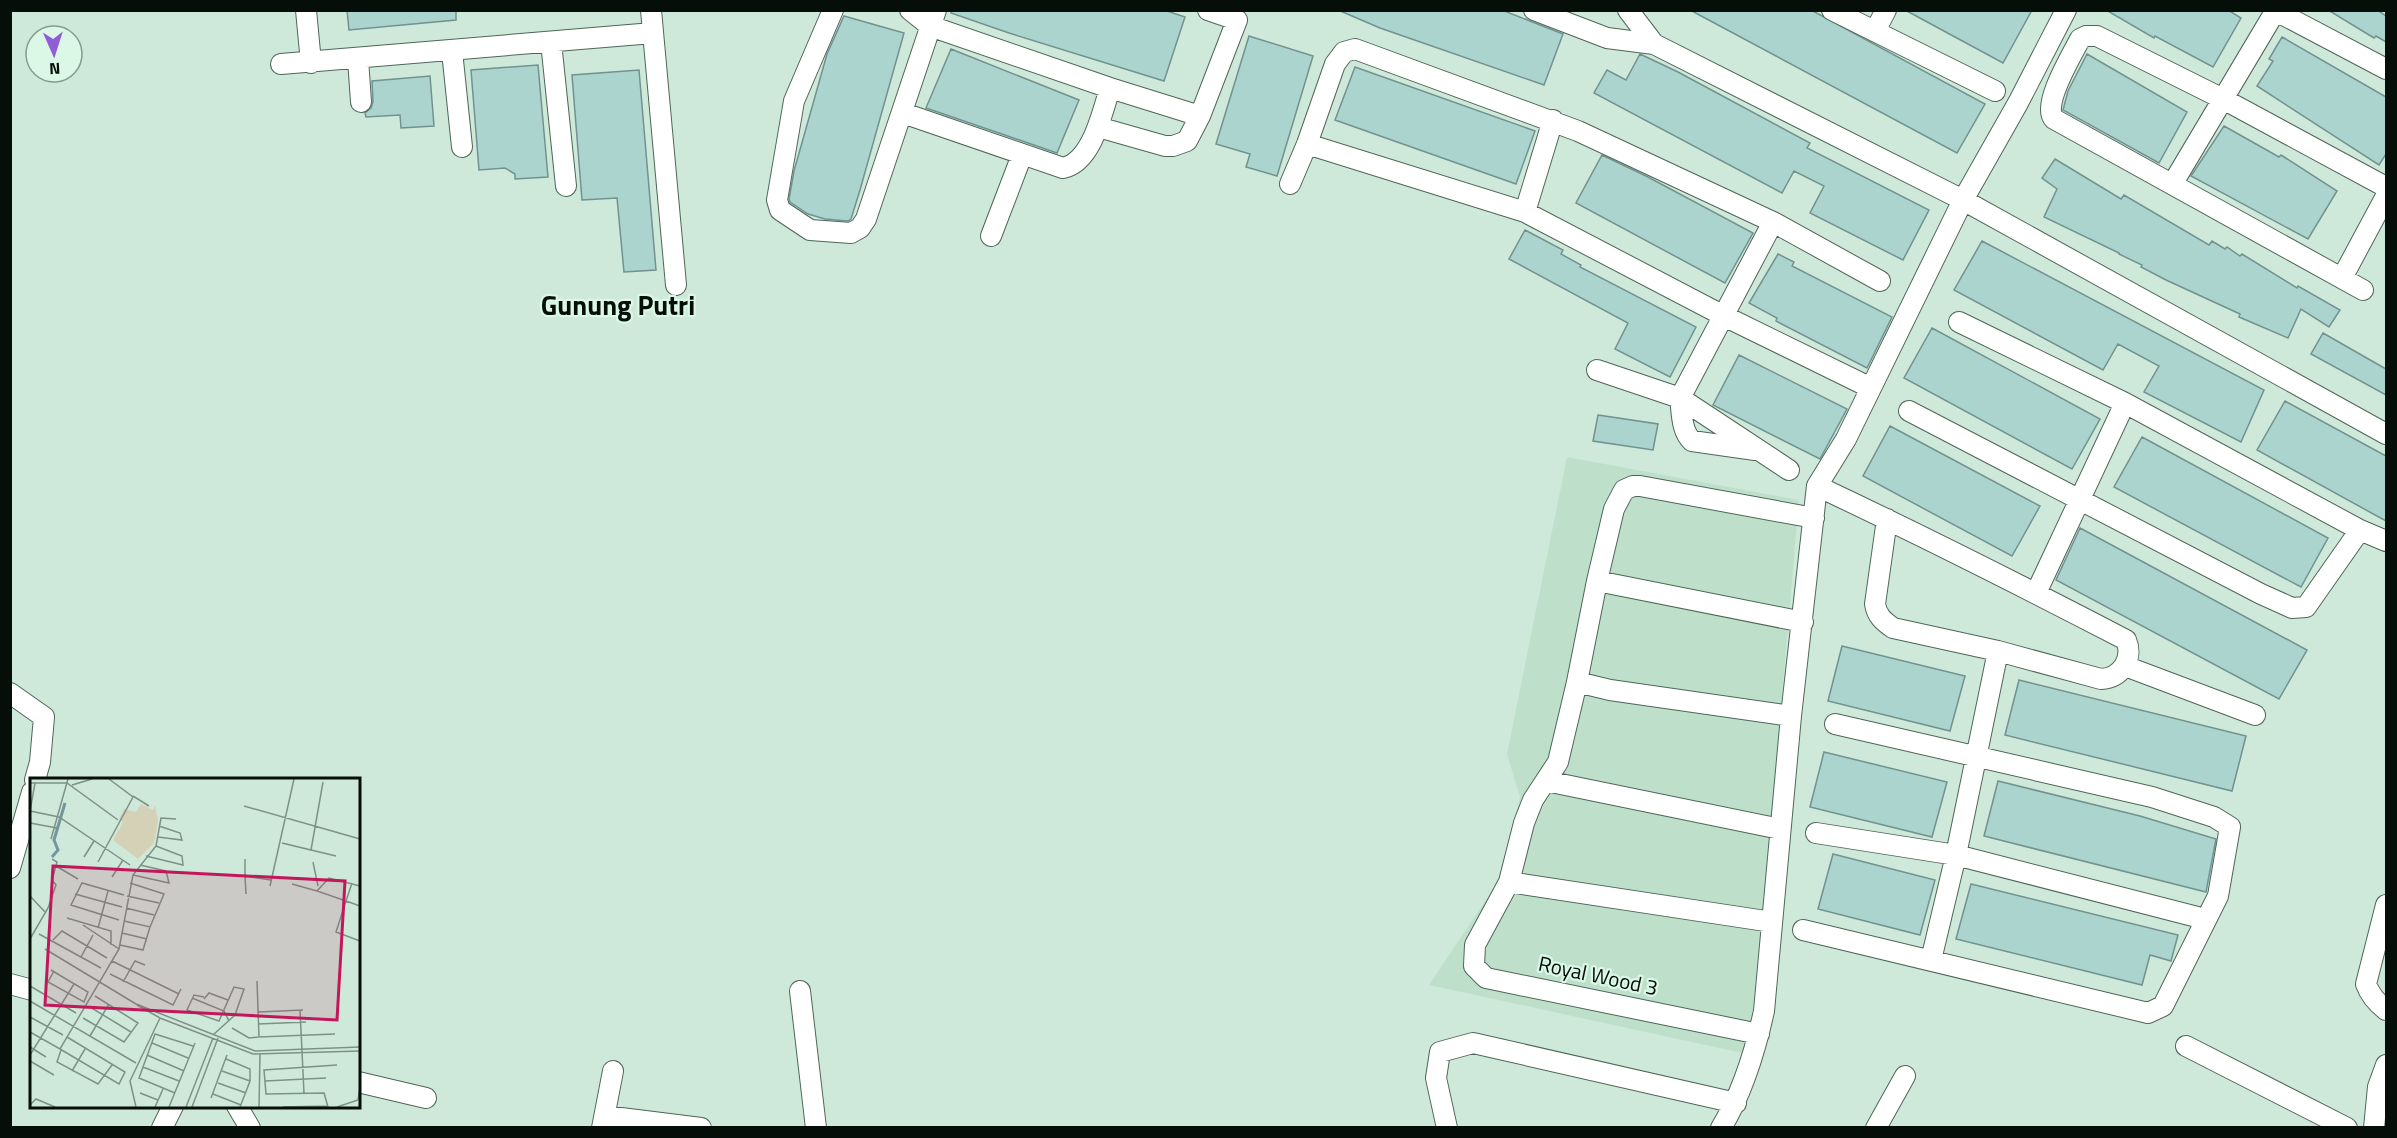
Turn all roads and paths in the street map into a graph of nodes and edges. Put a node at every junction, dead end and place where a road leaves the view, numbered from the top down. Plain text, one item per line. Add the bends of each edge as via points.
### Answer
1 (306, 10) edge
2 (651, 10) edge
3 (833, 10) edge
4 (1208, 10) edge
5 (1534, 10) edge
6 (1628, 10) edge
7 (1832, 10) edge
8 (1887, 10) edge
9 (2066, 10) edge
10 (2275, 11) edge
11 (909, 12) edge
12 (933, 18) edge
13 (1875, 31) junction
14 (653, 33) junction
15 (551, 42) junction
16 (1654, 44) junction
17 (452, 51) junction
18 (358, 59) junction
19 (311, 63) junction
20 (281, 64) dead end
21 (2386, 69) edge
22 (1110, 88) junction
23 (1995, 91) dead end
24 (2223, 99) junction
25 (361, 102) dead end
26 (903, 112) junction
27 (1200, 116) junction
28 (1553, 120) junction
29 (1098, 127) junction
30 (1307, 144) junction
31 (462, 147) dead end
32 (1022, 154) junction
33 (2173, 183) junction
34 (1290, 184) dead end
35 (566, 186) dead end
36 (2386, 190) edge
37 (2386, 196) edge
38 (1963, 200) junction
39 (1525, 212) junction
40 (1773, 222) junction
41 (991, 236) dead end
42 (2342, 278) junction
43 (1880, 281) dead end
44 (676, 285) dead end
45 (2363, 290) dead end
46 (1724, 316) junction
47 (1959, 322) dead end
48 (1597, 370) dead end
49 (1870, 388) junction
50 (1680, 398) junction
51 (2125, 403) junction
52 (1910, 411) dead end
53 (2386, 434) edge
54 (1761, 451) junction
55 (1789, 470) dead end
56 (1817, 486) junction
57 (2080, 499) junction
58 (1814, 518) junction
59 (1887, 519) junction
60 (2360, 530) junction
61 (2386, 541) edge
62 (1596, 580) junction
63 (2036, 593) junction
64 (1803, 622) junction
65 (1998, 651) junction
66 (2125, 666) junction
67 (1577, 682) junction
68 (10, 693) edge
69 (1791, 716) junction
70 (2255, 716) dead end
71 (1835, 724) dead end
72 (1976, 757) junction
73 (36, 778) edge
74 (1546, 781) junction
75 (30, 799) edge
76 (1780, 829) junction
77 (1816, 833) dead end
78 (1956, 855) junction
79 (10, 867) edge
80 (1509, 882) junction
81 (2386, 904) edge
82 (2205, 919) junction
83 (1773, 922) junction
84 (1803, 930) dead end
85 (1931, 960) junction
86 (10, 984) edge
87 (30, 989) edge
88 (800, 991) dead end
89 (2386, 1010) edge
90 (1759, 1034) junction
91 (2186, 1046) dead end
92 (2386, 1065) edge
93 (613, 1071) dead end
94 (1905, 1076) dead end
95 (360, 1082) edge
96 (426, 1098) dead end
97 (1736, 1103) junction
98 (172, 1108) edge
99 (238, 1108) edge
100 (604, 1122) edge
101 (162, 1128) edge
102 (250, 1128) edge
103 (701, 1128) edge
104 (816, 1128) edge
105 (1447, 1128) edge
106 (1721, 1128) edge
107 (1876, 1128) edge
108 (2347, 1128) edge
109 (2374, 1128) edge

1 - 19 street
2 - 14 street
3 - 26 street via 794,101 777,200 780,210 810,230 851,233 860,228
4 - 27 street via 1237,20
5 - 16 street via 1607,38
6 - 16 street
7 - 13 street
8 - 13 street
9 - 38 street
10 - 21 street
10 - 24 street
11 - 12 street
12 - 22 street
12 - 26 street
13 - 23 street
14 - 15 street
14 - 44 street
15 - 17 street
15 - 35 street
16 - 38 street
17 - 18 street
17 - 31 street
18 - 19 street
18 - 25 street
19 - 20 street
22 - 27 street
22 - 29 street
24 - 33 street
24 - 33 street via 2097,36 2080,39 2052,97 2051,116
24 - 36 street
26 - 32 street
27 - 29 street via 1187,141 1173,146
28 - 30 street via 1355,49 1344,52 1335,63
28 - 39 street
28 - 40 street
29 - 32 street via 1081,158 1071,165 1059,168
30 - 34 street
30 - 39 street
32 - 41 street
33 - 42 street
37 - 42 street
38 - 49 street
38 - 53 street
39 - 46 street
40 - 43 street
40 - 46 street
42 - 45 street
46 - 49 street
46 - 50 street
47 - 51 street
48 - 50 street
49 - 56 street via 1846,439
50 - 54 street
50 - 54 street via 1684,427 1692,441
51 - 57 street
51 - 60 street
52 - 57 street
54 - 55 street
56 - 58 street
56 - 59 street
57 - 60 street via 2261,594 2299,609 2306,607
57 - 63 street
58 - 62 street via 1633,486 1620,494
58 - 64 street
59 - 63 street
59 - 65 street via 1875,604 1882,620 1893,628
60 - 61 street
62 - 64 street
62 - 67 street
63 - 66 street via 2126,640 2129,653
64 - 69 street
65 - 66 street via 2101,680 2114,676
65 - 72 street
66 - 70 street
67 - 69 street
67 - 74 street via 1558,762
68 - 73 street via 45,717
69 - 76 street
71 - 72 street
72 - 78 street
72 - 82 street via 2152,797 2214,816 2230,827 2218,896
74 - 76 street
74 - 80 street via 1524,823
75 - 79 street
76 - 83 street
77 - 78 street
78 - 82 street
78 - 85 street
80 - 83 street
80 - 90 street, Royal Wood 3 via 1475,945 1476,970 1486,978
81 - 89 street via 2366,984 2368,992
82 - 85 street via 2163,1006 2148,1013
83 - 90 street
84 - 85 street
86 - 87 street
88 - 104 street
90 - 97 street
91 - 108 street
92 - 109 street via 2378,1087
93 - 100 street
94 - 107 street
95 - 96 street
97 - 105 street via 1473,1043 1440,1052 1436,1078
97 - 106 street
98 - 101 street
99 - 102 street
100 - 103 street

